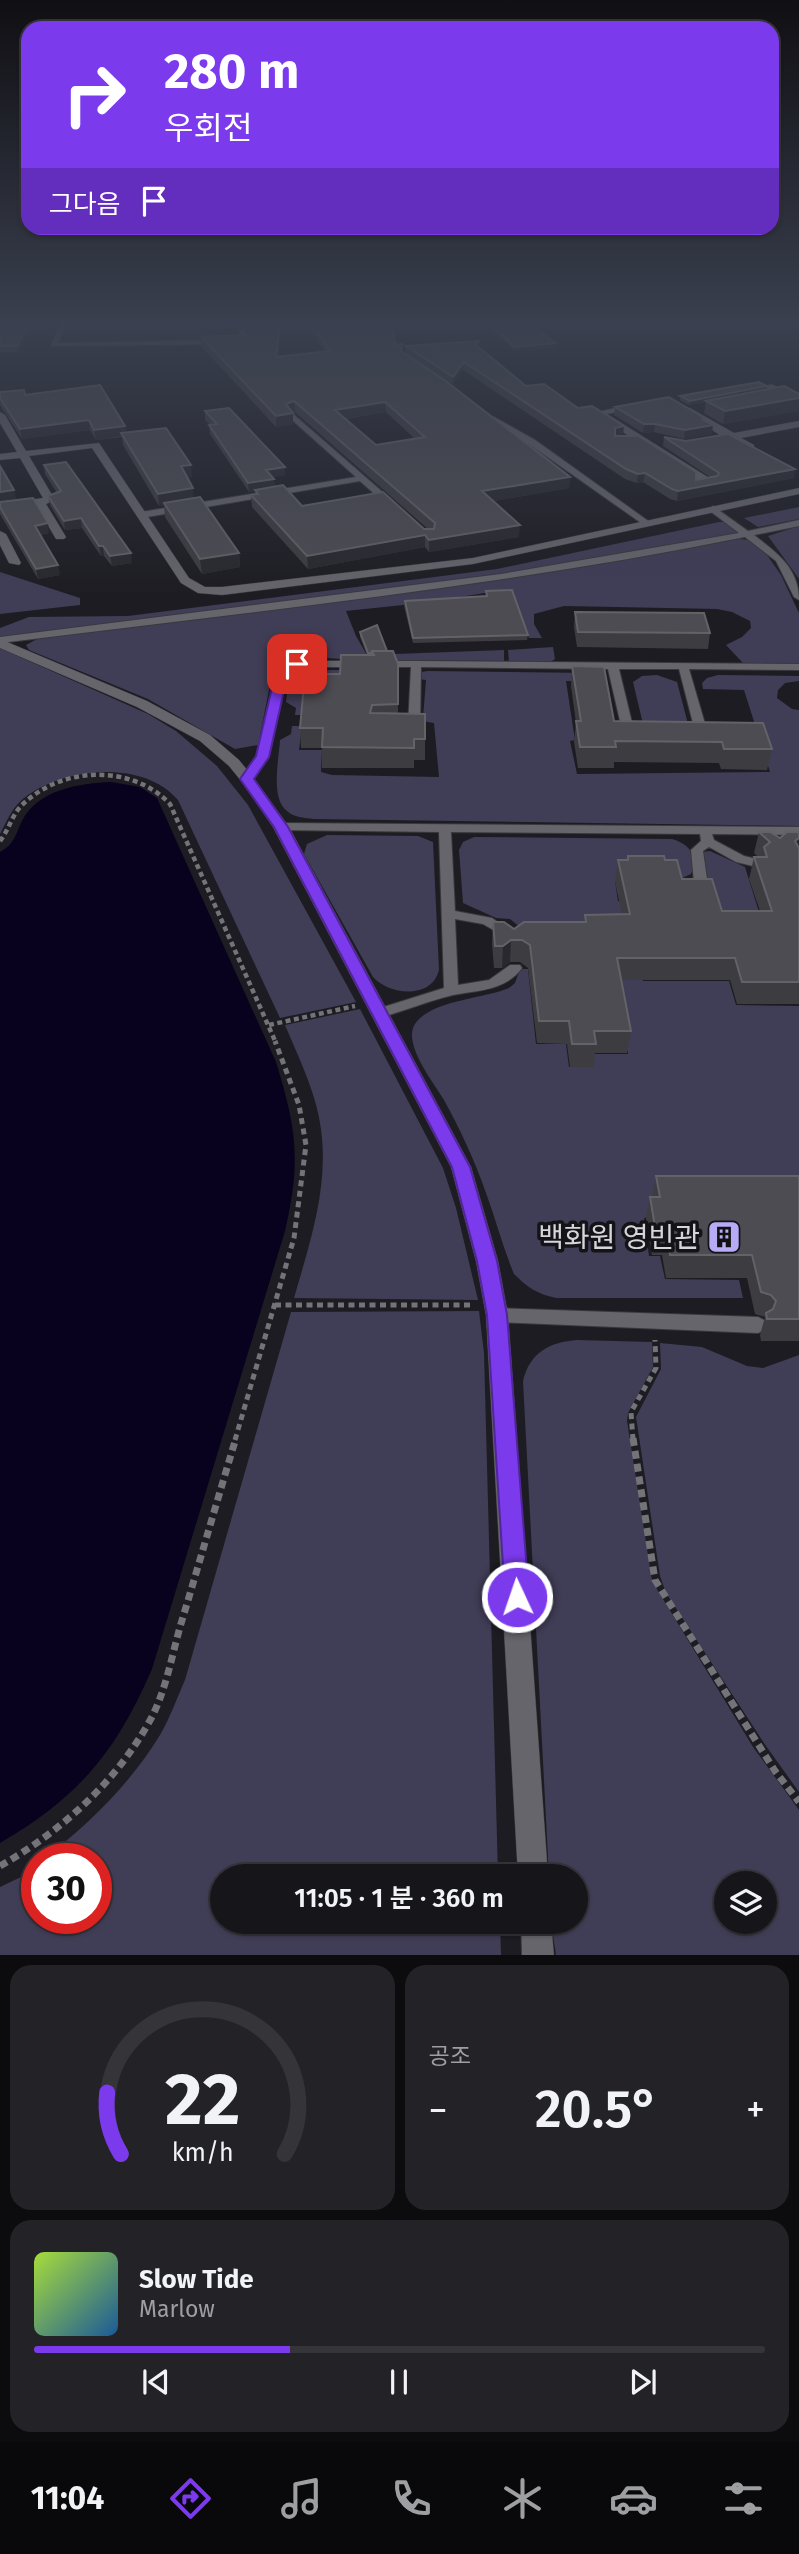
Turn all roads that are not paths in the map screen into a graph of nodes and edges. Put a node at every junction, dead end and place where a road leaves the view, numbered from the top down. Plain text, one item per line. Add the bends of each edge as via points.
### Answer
1 (1, 416) edge
2 (293, 416) edge
3 (488, 416) edge
4 (602, 416) edge
5 (695, 416) edge
6 (772, 419) edge
7 (799, 424) edge
8 (785, 427) junction
9 (799, 434) edge
10 (733, 436) junction
11 (639, 438) junction
12 (720, 439) edge
13 (620, 441) edge
14 (664, 441) edge
15 (24, 454) junction
16 (765, 455) edge
17 (0, 457) edge
18 (684, 460) junction
19 (661, 469) edge
20 (363, 478) junction
21 (700, 485) edge
22 (799, 491) edge
23 (39, 501) junction
24 (0, 507) edge
25 (713, 509) junction
26 (401, 512) edge
27 (141, 515) junction
28 (648, 523) junction
29 (799, 523) edge
30 (0, 534) edge
31 (749, 534) junction
32 (60, 537) dead end
33 (15, 563) dead end
34 (799, 597) edge
35 (0, 641) edge
36 (416, 664) junction
37 (612, 666) junction
38 (683, 666) junction
39 (799, 667) edge
40 (401, 730) edge
41 (641, 734) edge
42 (677, 734) edge
43 (247, 779) junction
44 (281, 827) junction
45 (445, 827) junction
46 (799, 831) edge
47 (707, 836) junction
48 (758, 863) edge
49 (702, 893) edge
50 (449, 914) junction
51 (513, 944) edge
52 (515, 968) dead end
53 (452, 991) junction
54 (376, 1008) junction
55 (496, 1310) junction
56 (758, 1325) dead end
57 (532, 1864) edge
58 (537, 1934) edge
59 (538, 1955) edge

1 - 15 street
2 - 20 lane
3 - 28 lane
4 - 11 street
5 - 10 street
6 - 8 street
7 - 8 street
8 - 9 street
8 - 10 street
10 - 12 street
10 - 16 street
11 - 13 street
11 - 14 street
11 - 18 street
15 - 17 street
15 - 23 street via 50,500
15 - 27 street via 95,445
18 - 19 street
18 - 21 street via 710,483
20 - 26 lane
20 - 27 lane
22 - 25 street
23 - 24 street
23 - 32 street
25 - 28 street
25 - 31 lane
27 - 28 street via 185,580 202,590 222,591 473,561
29 - 31 lane
30 - 33 street
31 - 34 lane via 780,559
31 - 35 lane via 498,576
35 - 43 street via 142,704 205,738
36 - 37 lane
36 - 40 lane via 414,729
36 - 43 lane via 288,666 282,671 262,757
37 - 38 lane
37 - 41 lane via 629,734
38 - 39 lane
38 - 42 lane via 702,734
43 - 44 street
44 - 45 lane
44 - 54 street
45 - 47 lane
45 - 50 lane
46 - 47 lane
47 - 48 lane via 740,859
47 - 49 lane via 697,850
50 - 51 lane via 487,921
50 - 53 lane
52 - 53 lane via 498,982
53 - 54 lane
54 - 55 street via 461,1167
55 - 56 lane
55 - 57 street
58 - 59 street

